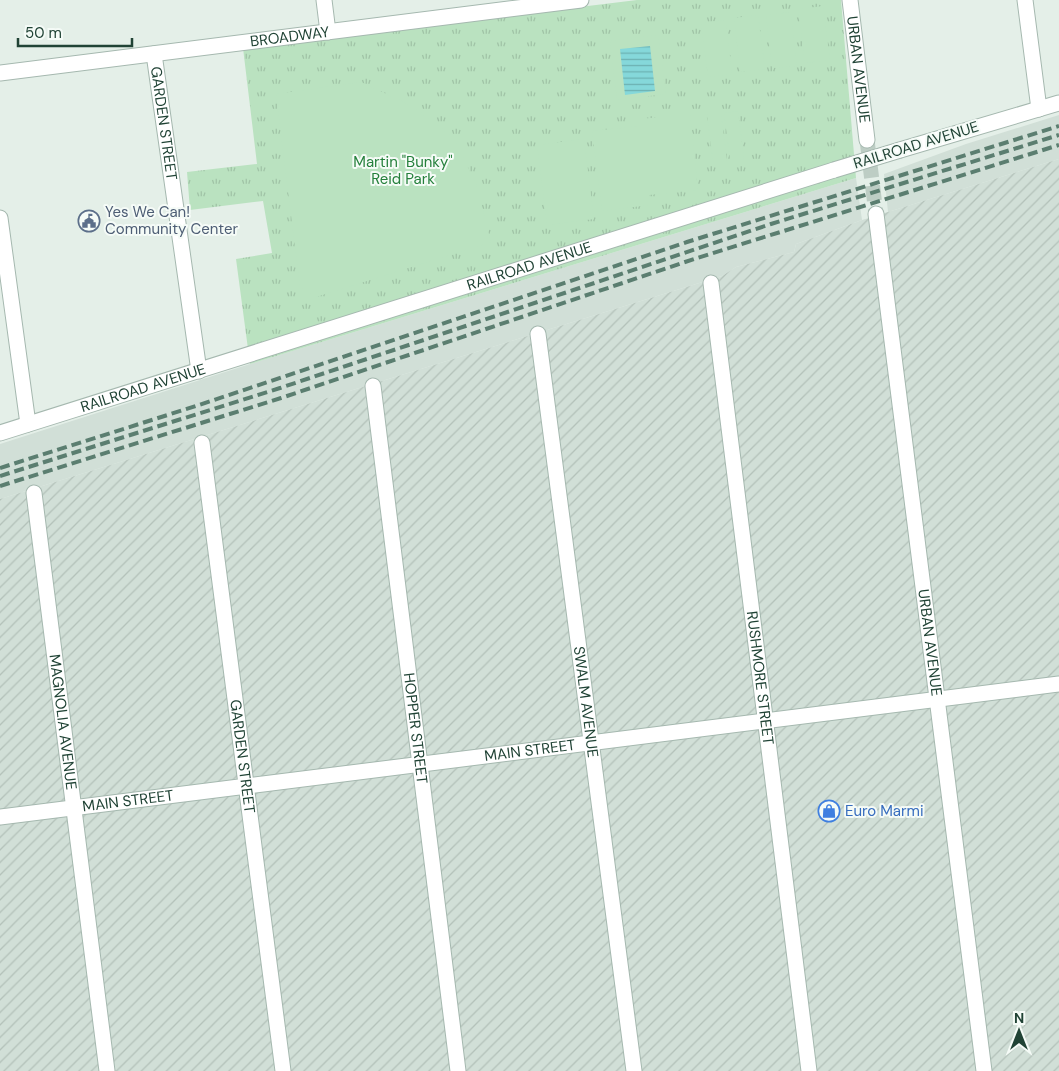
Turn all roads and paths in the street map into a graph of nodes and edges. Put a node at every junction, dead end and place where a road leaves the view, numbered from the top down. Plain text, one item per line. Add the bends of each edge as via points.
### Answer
1 (324, 0) edge
2 (581, 0) edge
3 (850, 0) edge
4 (1025, 0) edge
5 (499, 5) edge
6 (328, 32) junction
7 (154, 54) junction
8 (0, 73) edge
9 (1059, 103) edge
10 (1039, 109) junction
11 (867, 140) tunnel mouth
12 (876, 214) tunnel mouth
13 (0, 218) edge
14 (711, 283) dead end
15 (538, 334) dead end
16 (199, 371) junction
17 (373, 386) dead end
18 (28, 424) junction
19 (0, 433) edge
20 (202, 444) dead end
21 (34, 493) dead end
22 (1059, 684) edge
23 (937, 699) junction
24 (765, 721) junction
25 (593, 743) junction
26 (420, 765) junction
27 (247, 786) junction
28 (74, 808) junction
29 (0, 817) edge
30 (107, 1071) edge
31 (283, 1071) edge
32 (458, 1071) edge
33 (634, 1071) edge
34 (809, 1071) edge
35 (984, 1071) edge

1 - 6 street
2 - 5 street, BROADWAY
3 - 11 street, URBAN AVENUE
4 - 10 street
5 - 6 street, BROADWAY
6 - 7 street, BROADWAY
7 - 8 street, BROADWAY
7 - 16 street, GARDEN STREET
9 - 10 street, RAILROAD AVENUE
10 - 16 street, RAILROAD AVENUE, bridge via 834,170
12 - 23 street, URBAN AVENUE
13 - 18 street
14 - 24 street, RUSHMORE STREET
15 - 25 street, SWALM AVENUE
16 - 18 street, RAILROAD AVENUE
17 - 26 street, HOPPER STREET
18 - 19 street, RAILROAD AVENUE
20 - 27 street, GARDEN STREET
21 - 28 street, MAGNOLIA AVENUE
22 - 23 street, MAIN STREET
23 - 24 street, MAIN STREET
23 - 35 street, URBAN AVENUE
24 - 25 street, MAIN STREET
24 - 34 street, RUSHMORE STREET
25 - 26 street, MAIN STREET
25 - 33 street, SWALM AVENUE
26 - 27 street, MAIN STREET
26 - 32 street, HOPPER STREET
27 - 28 street, MAIN STREET
27 - 31 street, GARDEN STREET
28 - 29 street, MAIN STREET
28 - 30 street, MAGNOLIA AVENUE

